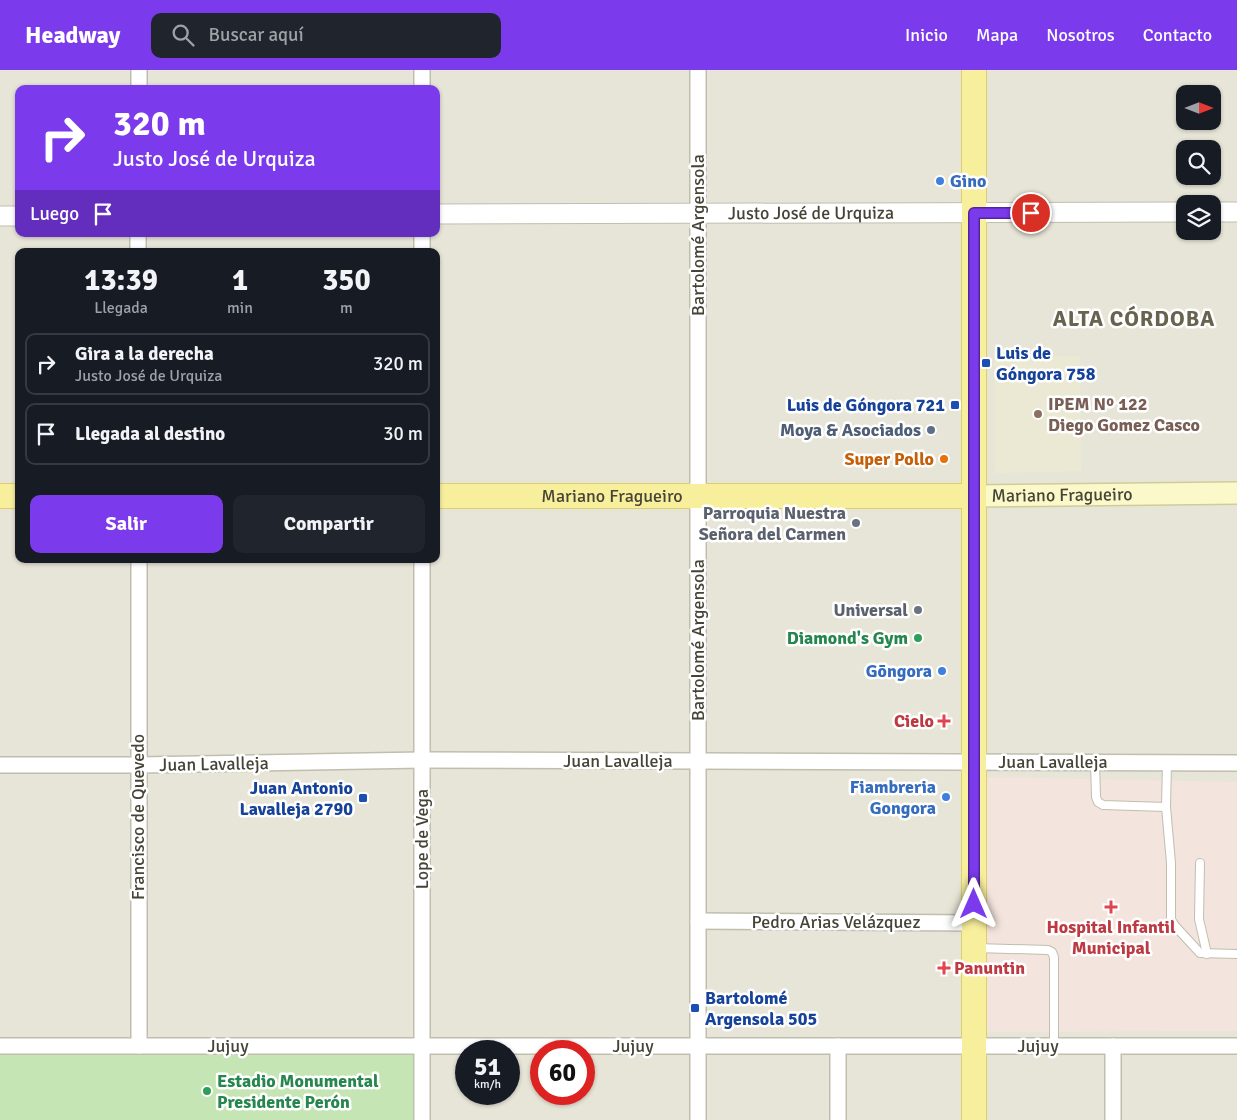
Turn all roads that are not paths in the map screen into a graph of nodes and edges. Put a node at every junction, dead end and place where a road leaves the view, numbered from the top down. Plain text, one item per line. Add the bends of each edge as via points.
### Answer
1 (139, 70) edge
2 (422, 70) edge
3 (698, 70) edge
4 (974, 70) edge
5 (139, 85) edge
6 (422, 85) edge
7 (1176, 212) edge
8 (1221, 212) edge
9 (1237, 212) edge
10 (974, 213) junction
11 (440, 214) edge
12 (698, 214) junction
13 (0, 216) edge
14 (15, 216) edge
15 (1237, 493) edge
16 (0, 496) edge
17 (15, 496) edge
18 (440, 496) edge
19 (973, 496) junction
20 (699, 497) junction
21 (139, 563) edge
22 (422, 563) edge
23 (422, 760) junction
24 (698, 761) junction
25 (973, 762) junction
26 (1095, 762) junction
27 (1166, 763) junction
28 (1237, 763) edge
29 (0, 765) edge
30 (138, 765) junction
31 (1166, 807) junction
32 (1200, 863) dead end
33 (698, 921) junction
34 (974, 923) junction
35 (974, 948) junction
36 (1207, 954) junction
37 (1237, 954) edge
38 (0, 1046) edge
39 (139, 1046) junction
40 (422, 1046) junction
41 (698, 1046) junction
42 (838, 1046) junction
43 (974, 1046) junction
44 (1054, 1046) junction
45 (1112, 1046) junction
46 (1237, 1046) edge
47 (422, 1120) edge
48 (698, 1120) edge
49 (838, 1120) edge
50 (974, 1120) edge
51 (1113, 1120) edge

1 - 5 street
2 - 6 street
3 - 12 street, Bartolomé Argensola
4 - 10 main road
7 - 10 street, Justo José de Urquiza
8 - 9 street
10 - 12 street, Justo José de Urquiza
10 - 19 main road
11 - 12 street, Justo José de Urquiza
12 - 20 street, Bartolomé Argensola
13 - 14 street
15 - 19 main road, Mariano Fragueiro
16 - 17 main road
18 - 20 main road, Mariano Fragueiro
19 - 20 main road, Mariano Fragueiro
19 - 25 main road
20 - 24 street, Bartolomé Argensola
21 - 30 street, Francisco de Quevedo
22 - 23 street, Lope de Vega
23 - 24 street, Juan Lavalleja
23 - 30 street, Juan Lavalleja
23 - 40 street, Lope de Vega
24 - 25 street, Juan Lavalleja
24 - 33 street, Bartolomé Argensola
25 - 26 street, Juan Lavalleja
25 - 34 main road
26 - 27 street, Juan Lavalleja
26 - 31 lane via 1098,802 1103,805
27 - 28 street, Juan Lavalleja
27 - 31 lane
29 - 30 street, Juan Lavalleja
30 - 39 street, Francisco de Quevedo
31 - 36 lane via 1171,920 1197,951
32 - 36 lane via 1199,919
33 - 34 street, Pedro Arias Velázquez
33 - 41 street, Bartolomé Argensola
34 - 35 main road
35 - 43 main road
35 - 44 lane via 1052,952
36 - 37 lane
38 - 39 street, Jujuy
39 - 40 street, Jujuy
40 - 41 street, Jujuy
40 - 47 street, Lope de Vega
41 - 42 street, Jujuy
41 - 48 street, Bartolomé Argensola
42 - 43 street, Jujuy
42 - 49 street
43 - 44 street, Jujuy
43 - 50 main road
44 - 45 street, Jujuy
45 - 46 street, Jujuy
45 - 51 street

